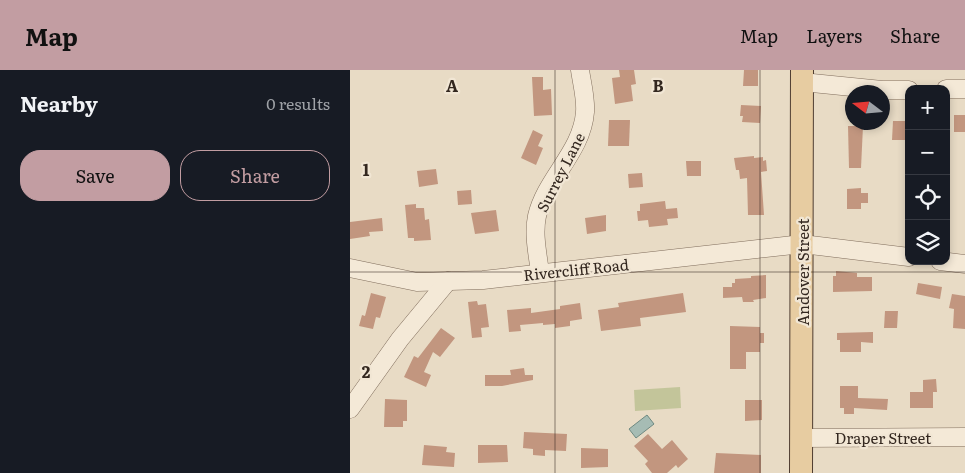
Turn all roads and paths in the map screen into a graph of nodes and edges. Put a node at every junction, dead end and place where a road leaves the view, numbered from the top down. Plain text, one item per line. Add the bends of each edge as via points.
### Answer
1 (580, 70) edge
2 (802, 76) edge
3 (950, 89) edge
4 (965, 89) edge
5 (905, 90) edge
6 (802, 244) junction
7 (905, 257) edge
8 (950, 262) edge
9 (965, 264) edge
10 (350, 268) edge
11 (540, 273) junction
12 (448, 281) junction
13 (350, 408) edge
14 (965, 437) edge
15 (801, 438) junction
16 (801, 473) edge

1 - 11 street, Surrey Lane via 585,103 581,130 574,148 550,185 537,217
2 - 5 street via 882,90
2 - 6 main road, Andover Street
3 - 4 street
6 - 7 street, Rivercliff Road
6 - 11 street, Rivercliff Road
6 - 15 main road, Andover Street
8 - 9 street
10 - 12 street, Rivercliff Road via 417,282
11 - 12 street, Rivercliff Road
12 - 13 street via 400,339
14 - 15 street, Draper Street
15 - 16 main road, Andover Street

